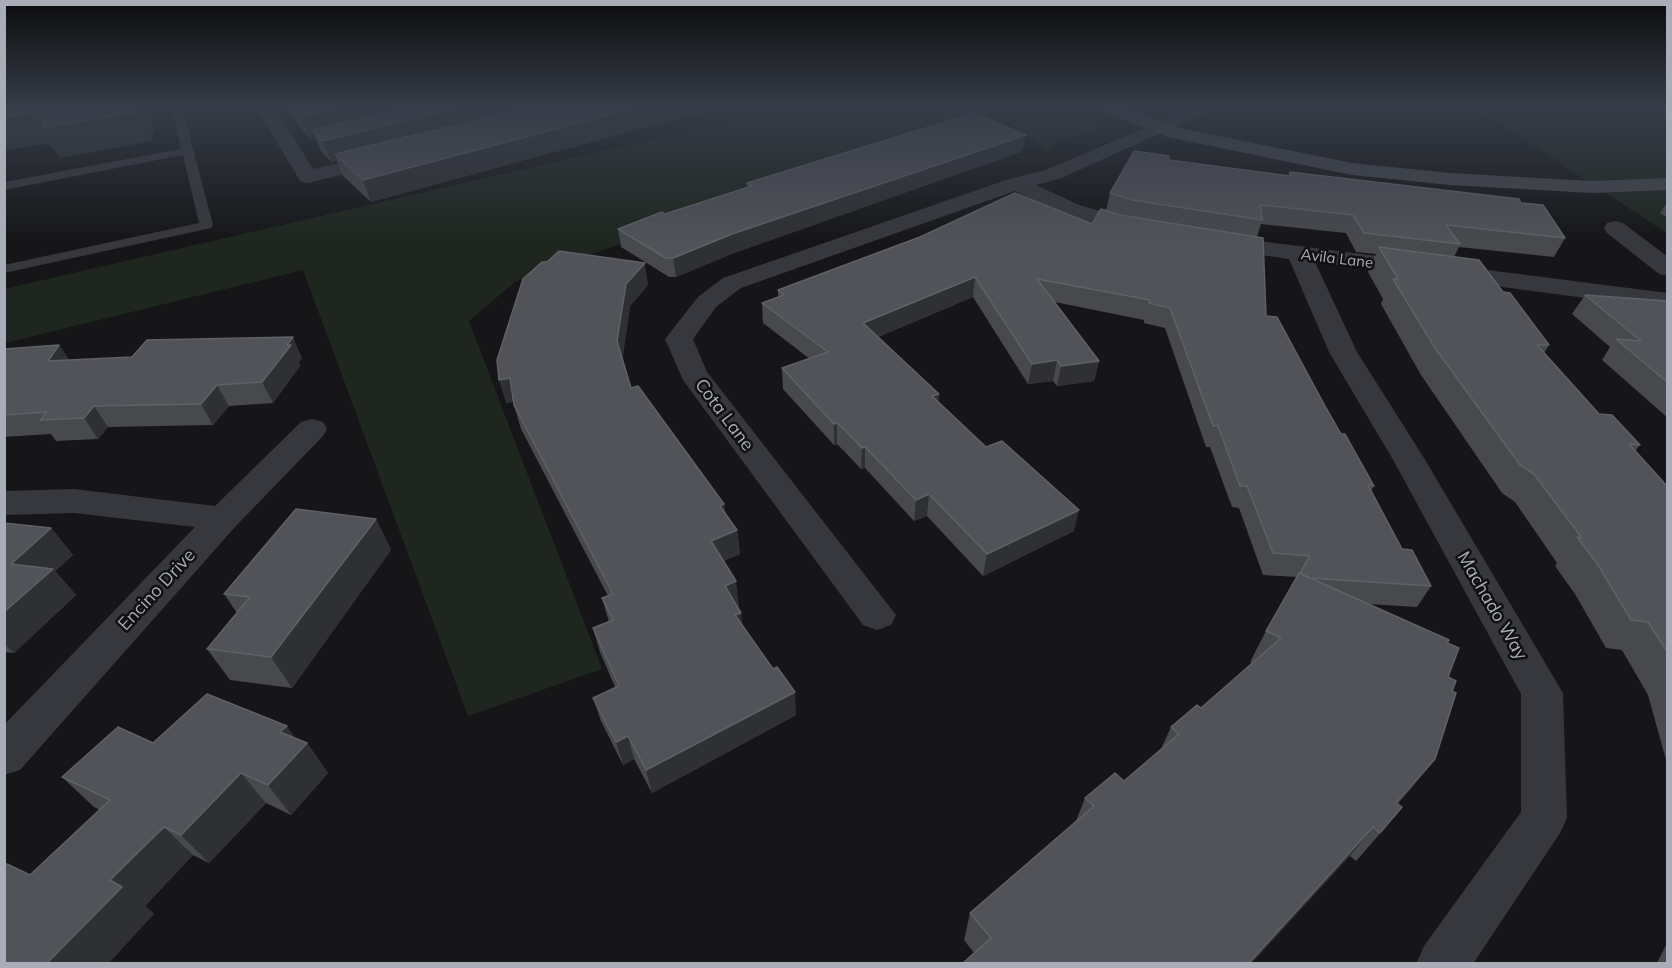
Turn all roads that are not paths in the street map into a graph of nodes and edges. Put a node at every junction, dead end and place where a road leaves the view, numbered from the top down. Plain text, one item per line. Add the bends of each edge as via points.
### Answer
1 (181, 152) edge
2 (187, 152) edge
3 (293, 152) edge
4 (1067, 152) edge
5 (1107, 152) edge
6 (1259, 152) edge
7 (405, 154) edge
8 (1668, 174) edge
9 (1016, 183) junction
10 (1532, 183) junction
11 (1668, 184) edge
12 (4, 186) edge
13 (1615, 228) dead end
14 (1159, 232) edge
15 (1194, 238) edge
16 (1299, 254) junction
17 (4, 269) edge
18 (1668, 269) edge
19 (1668, 301) edge
20 (312, 429) dead end
21 (4, 503) edge
22 (223, 519) junction
23 (877, 615) dead end
24 (4, 756) edge
25 (1442, 963) edge

1 - 12 lane
2 - 17 lane via 206,225
3 - 7 street via 307,177
4 - 9 street, Cota Lane via 1034,167
5 - 9 street, Cota Lane via 1052,175
6 - 10 street via 1352,169
8 - 10 street via 1573,177
9 - 14 street via 1071,210
9 - 23 street, Cota Lane via 732,284 706,302 679,339 693,374
10 - 11 street via 1592,187
13 - 18 street
15 - 16 street, Avila Lane
16 - 19 street, Avila Lane
16 - 25 street, Machado Way via 1343,352 1542,693 1544,818
20 - 22 street, Encino Drive
21 - 22 street via 75,501
22 - 24 street, Encino Drive

